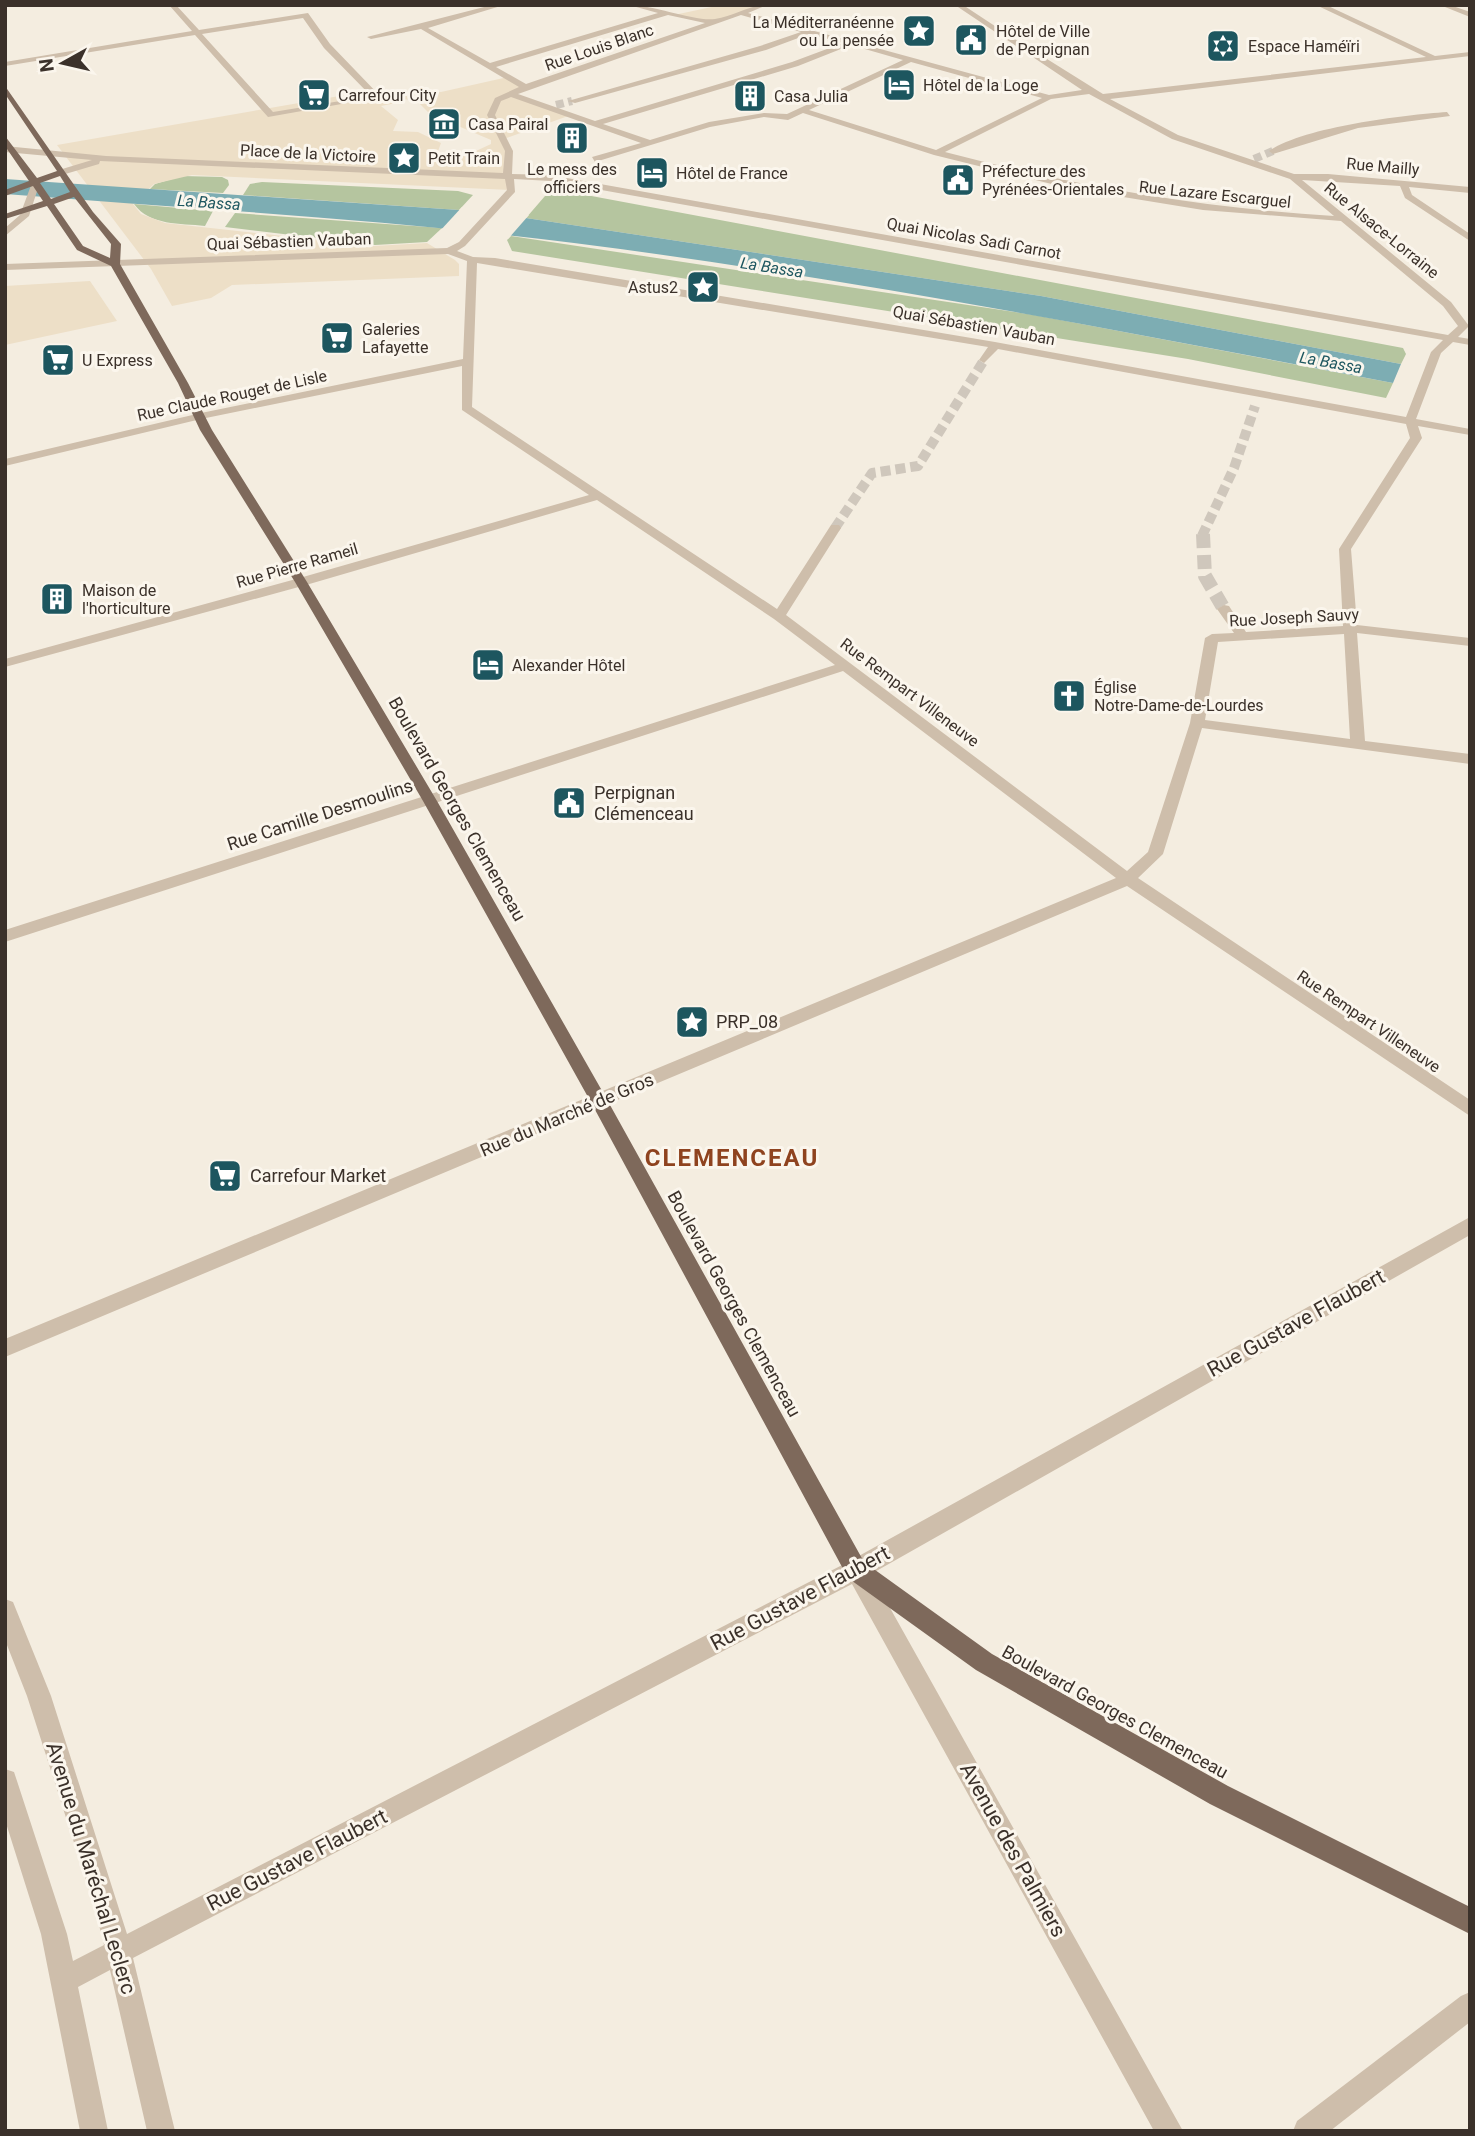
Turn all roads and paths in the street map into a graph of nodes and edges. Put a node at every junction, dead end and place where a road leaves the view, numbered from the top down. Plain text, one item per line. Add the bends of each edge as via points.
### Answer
1 (173, 5) edge
2 (310, 5) edge
3 (501, 5) edge
4 (632, 5) edge
5 (764, 5) edge
6 (958, 5) edge
7 (1319, 5) edge
8 (1443, 5) edge
9 (738, 9) edge
10 (669, 12) junction
11 (305, 15) junction
12 (1470, 15) edge
13 (712, 22) junction
14 (422, 27) junction
15 (810, 31) junction
16 (198, 35) junction
17 (371, 37) dead end
18 (850, 43) junction
19 (1084, 46) dead end
20 (1034, 53) junction
21 (1470, 54) edge
22 (1432, 56) junction
23 (909, 60) junction
24 (5, 64) edge
25 (489, 66) junction
26 (525, 87) junction
27 (5, 88) edge
28 (1090, 91) junction
29 (508, 93) junction
30 (1049, 97) junction
31 (1102, 97) junction
32 (572, 101) tunnel mouth
33 (804, 111) junction
34 (1447, 114) dead end
35 (594, 124) junction
36 (5, 139) edge
37 (647, 142) junction
38 (12, 150) edge
39 (1273, 151) tunnel mouth
40 (937, 153) junction
41 (50, 155) junction
42 (106, 159) junction
43 (596, 159) dead end
44 (1254, 159) tunnel mouth
45 (1244, 162) junction
46 (577, 167) dead end
47 (62, 172) junction
48 (509, 175) junction
49 (1293, 177) junction
50 (551, 178) junction
51 (36, 182) junction
52 (1403, 183) junction
53 (1470, 190) edge
54 (75, 191) junction
55 (5, 192) edge
56 (51, 200) junction
57 (27, 209) junction
58 (58, 215) junction
59 (6, 217) edge
60 (1340, 219) junction
61 (5, 233) edge
62 (1470, 238) edge
63 (456, 248) junction
64 (472, 260) junction
65 (115, 264) junction
66 (5, 267) edge
67 (1448, 339) junction
68 (1470, 342) edge
69 (995, 345) junction
70 (984, 360) tunnel mouth
71 (466, 362) junction
72 (1261, 391) junction
73 (1255, 406) tunnel mouth
74 (201, 416) junction
75 (1410, 420) junction
76 (1470, 432) edge
77 (5, 463) edge
78 (598, 496) junction
79 (835, 528) tunnel mouth
80 (302, 582) junction
81 (1224, 609) tunnel mouth
82 (779, 616) junction
83 (1353, 629) junction
84 (1244, 638) junction
85 (1470, 642) edge
86 (5, 663) edge
87 (847, 665) junction
88 (1197, 723) junction
89 (1358, 746) junction
90 (1470, 759) edge
91 (430, 801) junction
92 (1128, 879) junction
93 (5, 936) edge
94 (599, 1101) junction
95 (1470, 1109) edge
96 (1470, 1225) edge
97 (5, 1348) edge
98 (856, 1570) junction
99 (5, 1610) edge
100 (5, 1781) edge
101 (1470, 1921) edge
102 (120, 1952) junction
103 (64, 1980) junction
104 (1470, 2005) edge
105 (94, 2131) edge
106 (161, 2131) edge
107 (1169, 2131) edge
108 (1307, 2131) edge

1 - 16 street
2 - 11 street
3 - 14 street
4 - 10 street
5 - 9 street, Rue Louis Blanc
6 - 20 street
7 - 22 street
8 - 12 street
9 - 13 street, Rue Louis Blanc
9 - 15 street
10 - 13 street
10 - 25 street
11 - 16 street
11 - 16 street, Place de la Victoire via 327,46 377,97 271,115
13 - 26 street, Rue Louis Blanc
14 - 17 street
14 - 25 street
15 - 18 street
15 - 32 street
16 - 24 street
18 - 23 street
18 - 35 street
19 - 20 street
20 - 28 street
21 - 22 street
22 - 31 street
23 - 30 street
23 - 33 street
25 - 26 street
26 - 29 street, Rue Louis Blanc
27 - 41 main road, Boulevard Georges Clemenceau
28 - 30 street
28 - 31 street
29 - 35 street
29 - 48 street via 494,103 491,115 509,151
30 - 40 street
31 - 45 street via 1175,137
33 - 37 street via 788,117 740,119
33 - 40 street, Rue Lazare Escarguel
34 - 39 street via 1368,123
35 - 37 street
36 - 38 main road
37 - 43 street
38 - 41 street, Place de la Victoire
38 - 51 main road
40 - 60 street, Rue Lazare Escarguel via 1135,200 1263,216
41 - 42 street, Place de la Victoire
41 - 47 main road, Boulevard Georges Clemenceau
42 - 47 street, Place de la Victoire
42 - 48 street, Place de la Victoire
44 - 45 street
45 - 49 street
46 - 50 street
47 - 51 main road
47 - 54 main road, Boulevard Georges Clemenceau
48 - 50 street, Quai Nicolas Sadi Carnot
48 - 63 street via 512,190
49 - 52 street, Rue Mailly
49 - 60 street, Rue Alsace-Lorraine
50 - 67 street, Quai Nicolas Sadi Carnot
51 - 55 main road
51 - 56 main road
51 - 57 street
52 - 53 street, Rue Mailly
52 - 62 street via 1408,196
54 - 56 main road
54 - 65 main road, Boulevard Georges Clemenceau via 116,244
56 - 57 main road
56 - 58 main road
57 - 58 main road
57 - 59 main road
57 - 61 street
58 - 65 main road via 80,248
60 - 67 street, Rue Alsace-Lorraine via 1447,304 1464,326
63 - 64 street
63 - 65 street, Quai Sébastien Vauban
64 - 69 street, Quai Sébastien Vauban
64 - 71 street, Rue Rempart Villeneuve
65 - 66 street, Quai Sébastien Vauban
65 - 74 main road, Boulevard Georges Clemenceau
67 - 68 street, Quai Nicolas Sadi Carnot
67 - 75 street via 1436,352
69 - 70 street
69 - 72 street, Quai Sébastien Vauban
71 - 74 street, Rue Claude Rouget de Lisle
71 - 78 street, Rue Rempart Villeneuve via 466,408
72 - 73 street
72 - 75 street, Quai Sébastien Vauban
74 - 77 street, Rue Claude Rouget de Lisle
74 - 80 main road, Boulevard Georges Clemenceau
75 - 76 street, Quai Sébastien Vauban
75 - 83 street via 1416,438 1345,550
78 - 80 street, Rue Pierre Rameil
78 - 82 street, Rue Rempart Villeneuve
79 - 82 street
80 - 86 street, Rue Pierre Rameil
80 - 91 main road, Boulevard Georges Clemenceau
81 - 84 street
82 - 87 street, Rue Rempart Villeneuve
83 - 84 street, Rue Joseph Sauvy
83 - 85 street, Rue Joseph Sauvy
83 - 89 street
84 - 88 street, Rue Joseph Sauvy via 1212,638
87 - 91 street, Rue Camille Desmoulins
87 - 92 street, Rue Rempart Villeneuve
88 - 89 street
88 - 92 street, Rue Joseph Sauvy via 1155,855
89 - 90 street
91 - 93 street, Rue Camille Desmoulins
91 - 94 main road, Boulevard Georges Clemenceau
92 - 94 street, Rue du Marché de Gros
92 - 95 street, Rue Rempart Villeneuve
94 - 97 street, Rue du Marché de Gros
94 - 98 main road, Boulevard Georges Clemenceau
96 - 98 street, Rue Gustave Flaubert
98 - 101 main road, Boulevard Georges Clemenceau via 984,1662 1219,1795
98 - 102 street, Rue Gustave Flaubert
98 - 107 street, Avenue des Palmiers
99 - 102 street, Avenue du Maréchal Leclerc via 43,1709
100 - 103 street
102 - 103 street, Rue Gustave Flaubert
102 - 106 street, Avenue du Maréchal Leclerc
103 - 105 street
104 - 108 street

